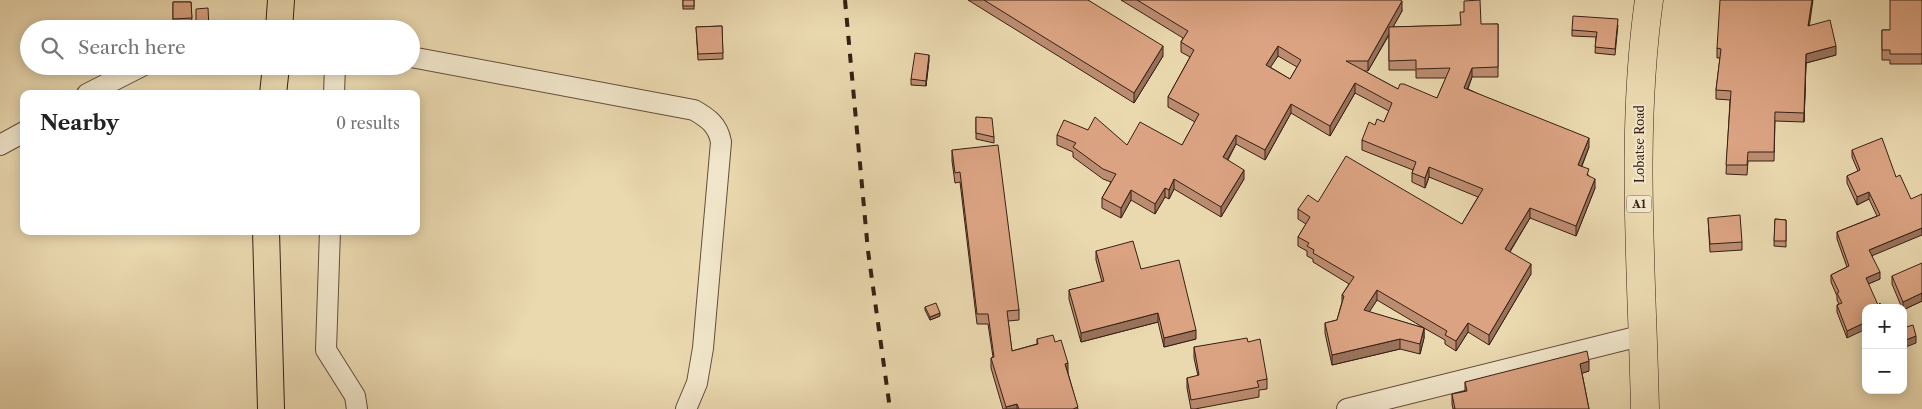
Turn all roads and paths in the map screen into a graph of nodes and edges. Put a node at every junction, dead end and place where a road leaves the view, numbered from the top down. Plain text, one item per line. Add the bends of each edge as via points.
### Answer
1 (281, 0) edge
2 (1649, 0) edge
3 (280, 20) edge
4 (420, 59) edge
5 (124, 75) edge
6 (275, 75) edge
7 (335, 75) edge
8 (95, 90) edge
9 (273, 90) edge
10 (334, 90) edge
11 (20, 134) edge
12 (0, 145) edge
13 (266, 235) edge
14 (330, 235) edge
15 (1644, 335) junction
16 (271, 409) edge
17 (357, 409) edge
18 (686, 409) edge
19 (1346, 409) edge
20 (1645, 409) edge

1 - 3 main road
2 - 15 highway, Lobatse Road / A1 via 1640,76 1638,174
4 - 18 street via 694,110 714,125 720,133 721,142 703,348 697,383
5 - 8 street
6 - 9 main road
7 - 10 street
11 - 12 street
13 - 16 main road
14 - 17 street via 326,350 355,396
15 - 19 street
15 - 20 highway, Lobatse Road / A1

